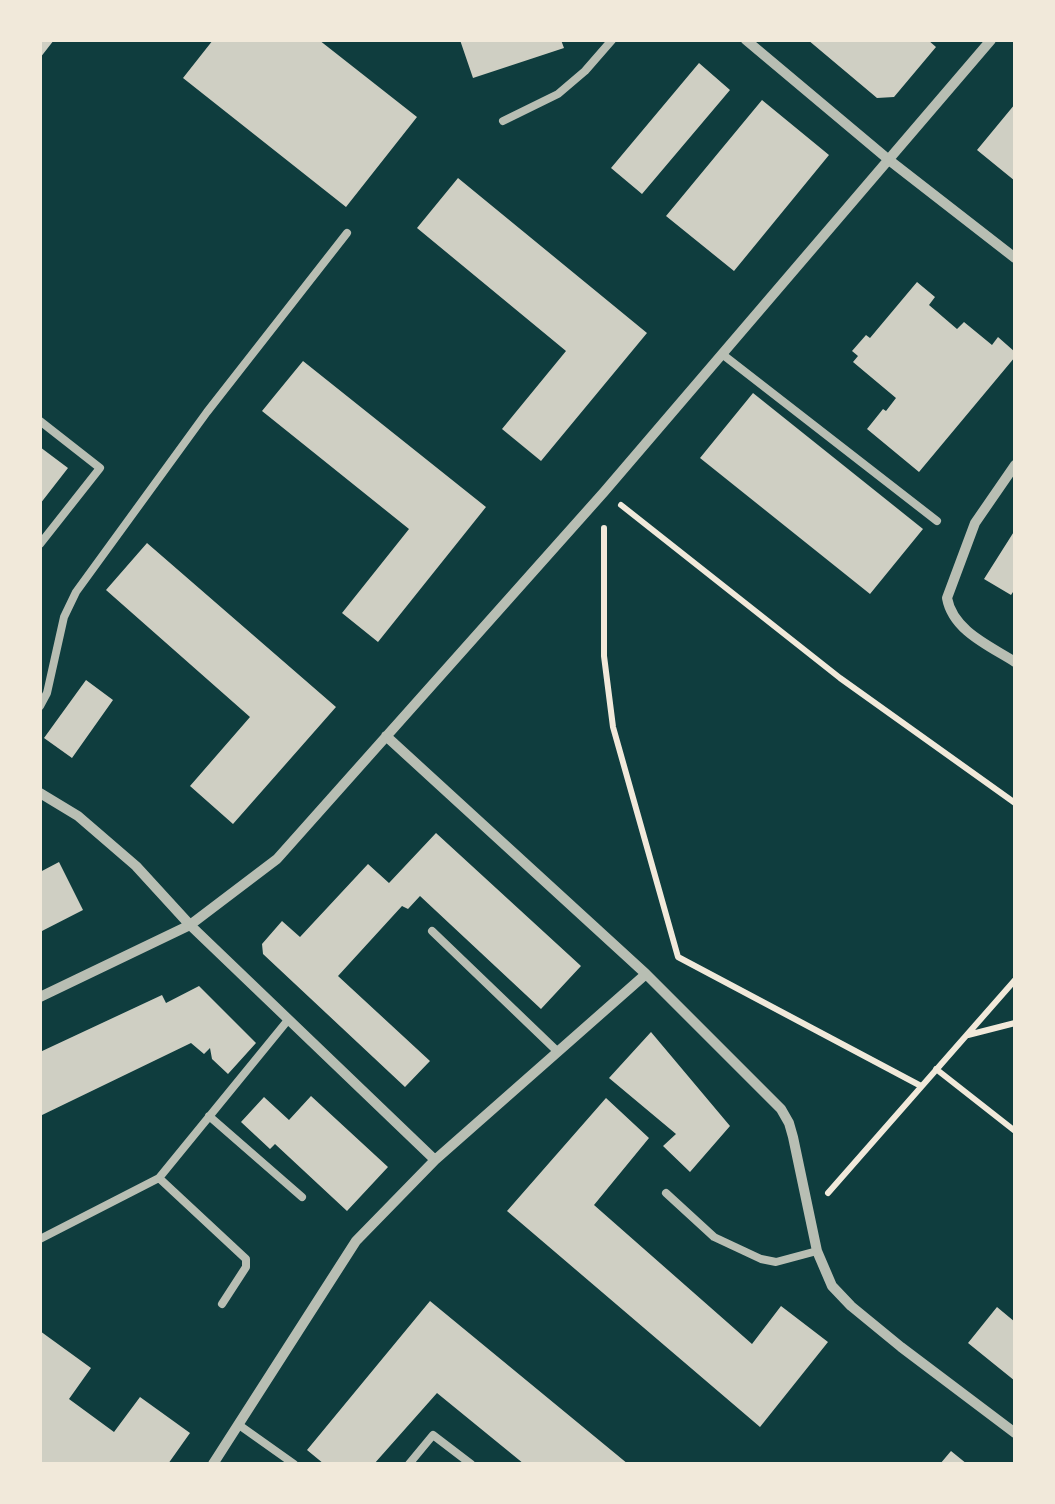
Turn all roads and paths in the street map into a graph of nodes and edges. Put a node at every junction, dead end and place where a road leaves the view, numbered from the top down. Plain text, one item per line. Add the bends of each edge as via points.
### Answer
1 (612, 40) edge
2 (746, 40) edge
3 (991, 40) edge
4 (504, 121) dead end
5 (890, 160) junction
6 (347, 234) dead end
7 (1015, 258) edge
8 (722, 354) junction
9 (40, 422) edge
10 (1014, 469) edge
11 (604, 492) junction
12 (936, 522) dead end
13 (40, 544) edge
14 (1015, 662) edge
15 (40, 706) edge
16 (386, 736) junction
17 (40, 793) edge
18 (1015, 803) edge
19 (190, 925) junction
20 (432, 931) dead end
21 (646, 974) junction
22 (1015, 980) edge
23 (40, 997) edge
24 (288, 1020) junction
25 (1015, 1024) edge
26 (965, 1036) junction
27 (558, 1052) junction
28 (936, 1069) junction
29 (921, 1086) junction
30 (209, 1116) junction
31 (1015, 1131) edge
32 (435, 1160) junction
33 (159, 1178) junction
34 (666, 1192) dead end
35 (302, 1197) dead end
36 (808, 1215) junction
37 (40, 1239) edge
38 (817, 1251) junction
39 (222, 1304) dead end
40 (238, 1425) junction
41 (1015, 1433) edge
42 (214, 1464) edge
43 (294, 1464) edge
44 (408, 1464) edge
45 (471, 1464) edge

1 - 4 lane via 558,94
2 - 5 street
3 - 5 street
5 - 7 street
5 - 8 street
6 - 15 lane via 76,592
8 - 11 street
8 - 12 lane
9 - 13 lane via 100,468
10 - 14 street via 970,533 948,598 964,629
11 - 16 street
11 - 18 path via 840,678
11 - 29 path via 604,656 613,727 678,957
16 - 19 street via 277,859
16 - 21 street
17 - 19 street via 136,866
19 - 23 street
19 - 24 street
20 - 27 lane
21 - 27 street
21 - 36 street via 780,1109 794,1138
22 - 26 path
24 - 30 lane
24 - 32 street
25 - 26 path
26 - 28 path
27 - 32 street
28 - 29 path
28 - 31 path
29 - 36 path
30 - 33 lane
30 - 35 lane
32 - 40 street via 356,1241
33 - 37 lane
33 - 39 lane via 246,1259
34 - 38 lane via 714,1237 761,1260
36 - 38 street
38 - 41 street via 832,1286 850,1306
40 - 42 street
40 - 43 lane
44 - 45 lane via 432,1435

